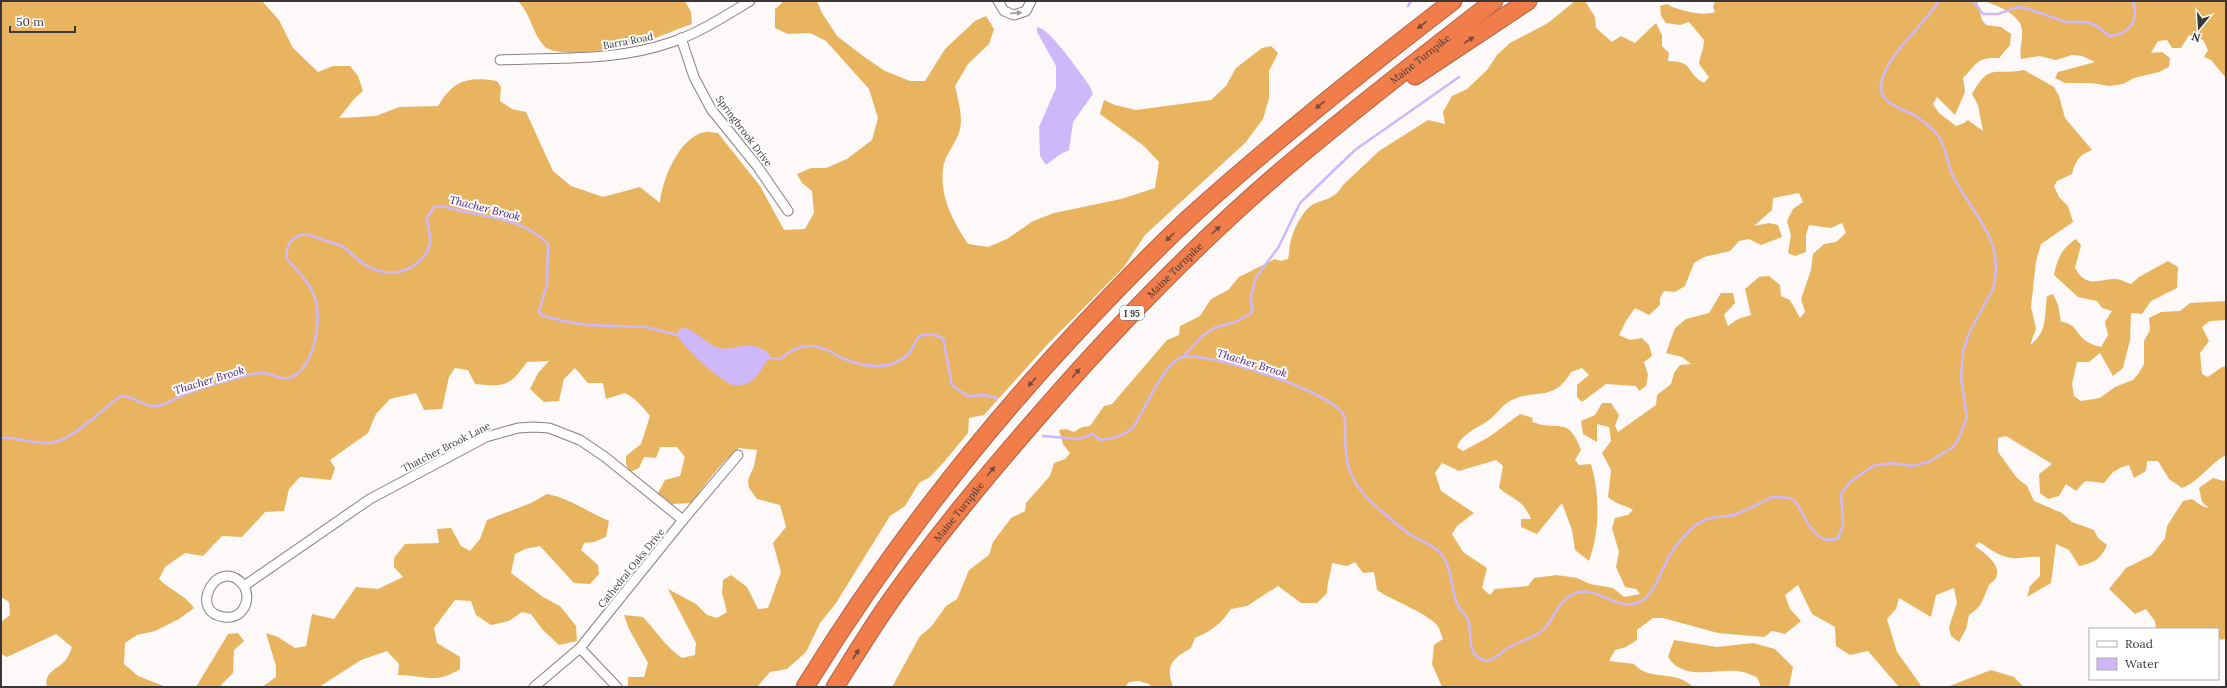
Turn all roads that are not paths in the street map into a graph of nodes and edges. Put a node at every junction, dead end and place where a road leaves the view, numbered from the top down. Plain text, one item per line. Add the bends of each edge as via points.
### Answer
1 (750, 1) edge
2 (1031, 1) edge
3 (1453, 1) edge
4 (1494, 1) edge
5 (1528, 1) edge
6 (998, 2) edge
7 (681, 38) junction
8 (500, 60) dead end
9 (1391, 81) junction
10 (788, 211) dead end
11 (738, 455) dead end
12 (683, 520) junction
13 (244, 586) junction
14 (580, 648) junction
15 (534, 687) edge
16 (617, 687) edge
17 (805, 687) edge
18 (835, 687) edge

1 - 7 street, Barra Road
6 -> 2 street via 1006,13 1016,15 1027,9
3 -> 17 highway, I 95 via 1293,126 1186,221 1050,360 922,515 863,598
4 - 9 highway, Maine Turnpike / I 95
9 -> 5 highway via 1413,77
7 - 8 street, Barra Road via 647,50 604,58
7 - 10 street, Springbrook Drive via 694,77 711,109 757,166
18 -> 9 highway, Maine Turnpike / I 95 via 886,607 946,525 1075,374 1138,306 1207,238 1280,172
11 - 12 street, Cathedral Oaks Drive
12 - 13 street, Thatcher Brook Lane via 580,440 548,428 518,428 486,437 370,499
12 - 14 street, Cathedral Oaks Drive
13 - 13 street via 233,578 223,577 217,580 207,593 208,606 221,616 237,615 247,602
14 - 15 street, Cathedral Oaks Drive
14 - 16 street

